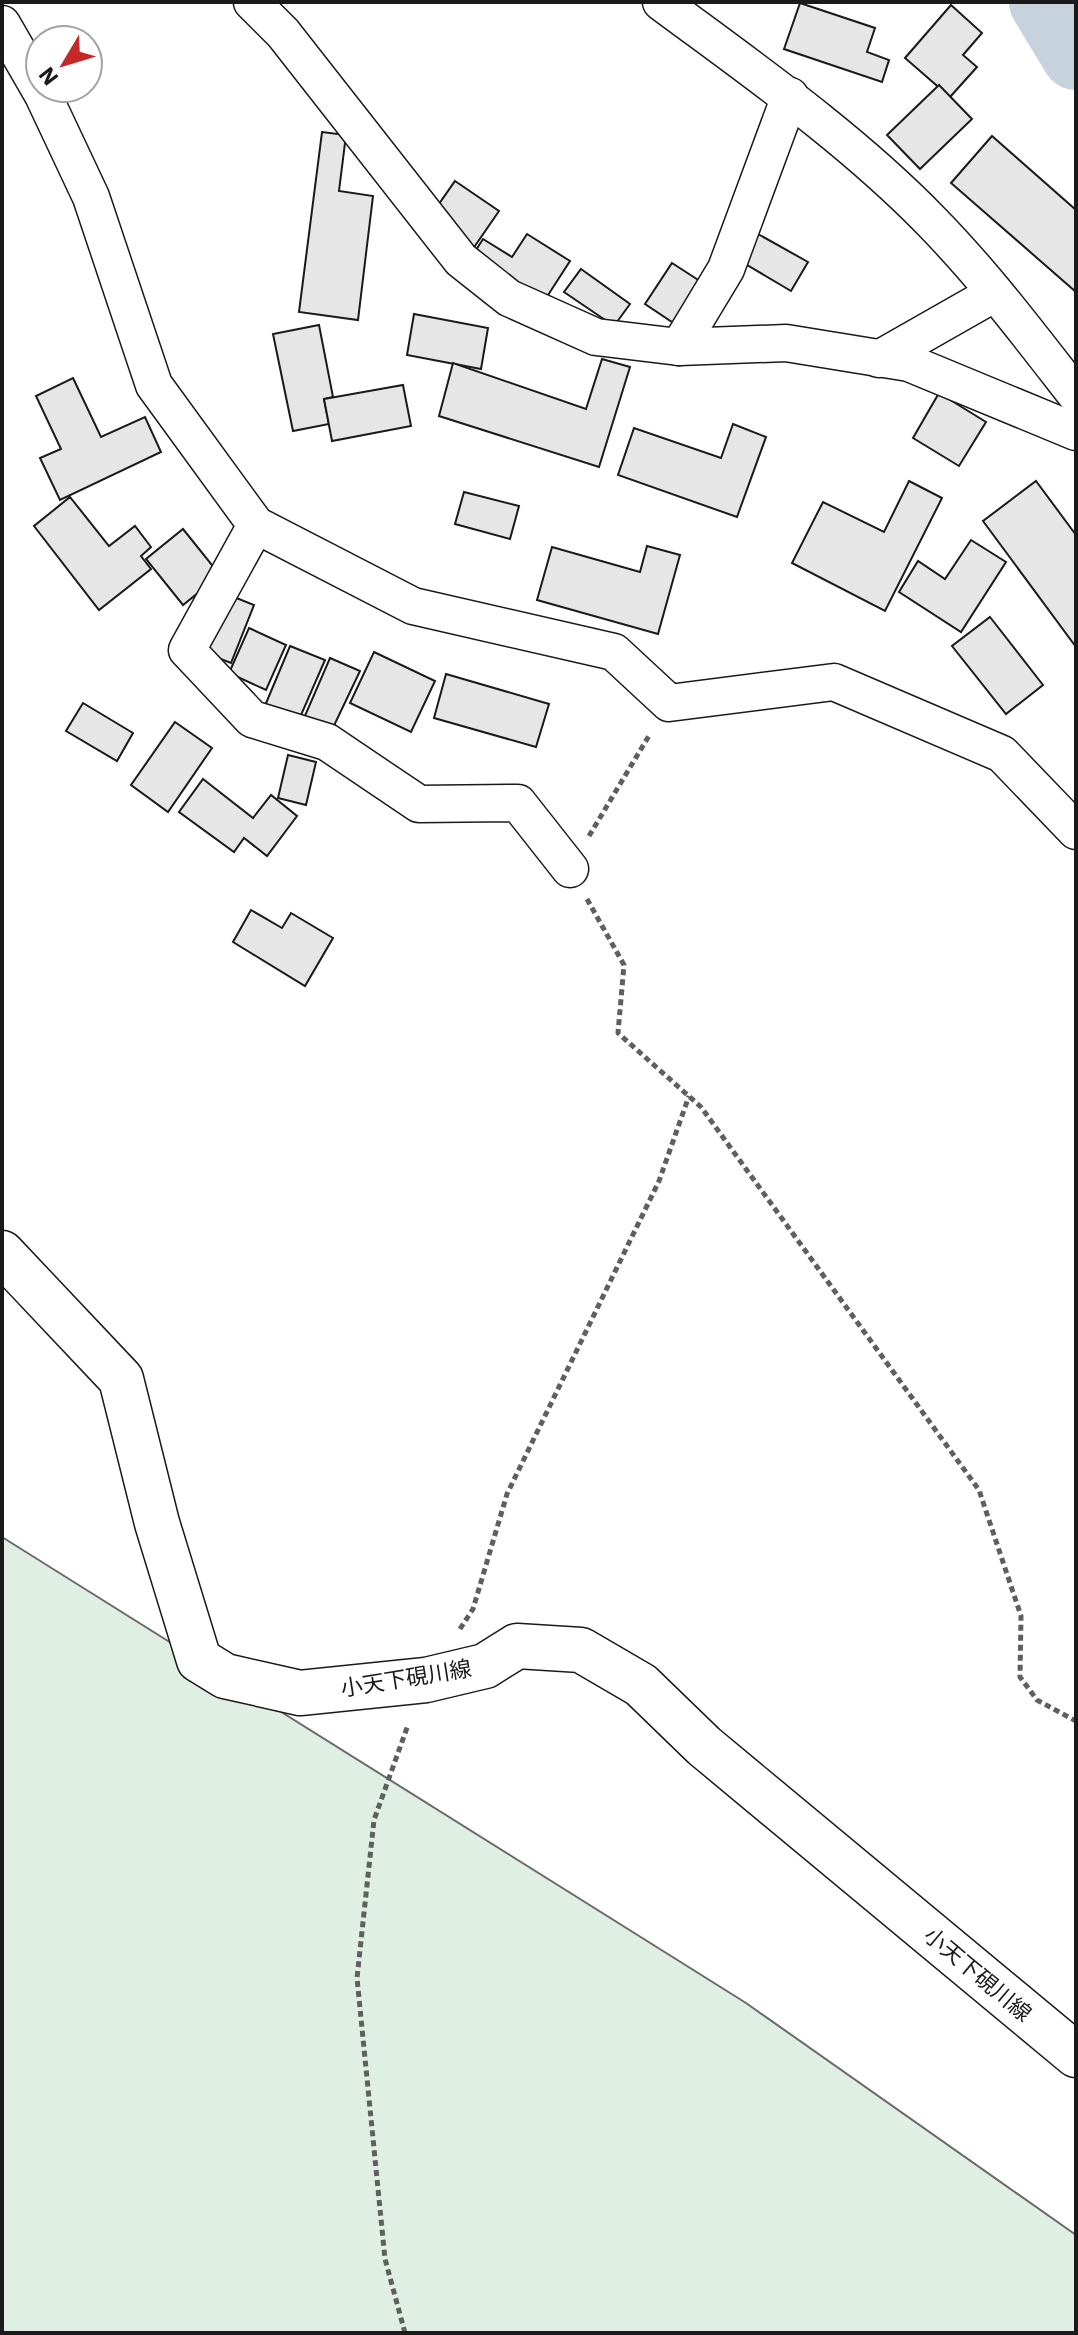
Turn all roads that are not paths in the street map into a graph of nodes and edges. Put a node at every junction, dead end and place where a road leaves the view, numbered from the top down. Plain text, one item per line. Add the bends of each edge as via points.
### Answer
1 (252, 2) edge
2 (661, 2) edge
3 (2, 24) edge
4 (790, 96) junction
5 (995, 293) junction
6 (679, 347) junction
7 (879, 359) junction
8 (1076, 395) edge
9 (1076, 432) edge
10 (256, 525) junction
11 (1076, 831) edge
12 (570, 869) road end
13 (2, 1253) edge
14 (1076, 2055) edge

1 - 6 street via 283,33 461,260 509,298 596,337
2 - 4 street
3 - 10 street via 91,197 154,385
4 - 5 street via 930,220
4 - 6 street via 726,269
5 - 7 street
5 - 8 street
6 - 7 street via 786,343
7 - 9 street via 909,363
10 - 11 street via 413,606 614,652 669,703 834,682 1002,754
10 - 12 street via 187,650 252,719 327,742 419,804 518,803
13 - 14 main road, 小天下硯川線 via 121,1379 199,1660 225,1676 300,1693 426,1680 485,1666 517,1646 581,1650 641,1685 704,1746

